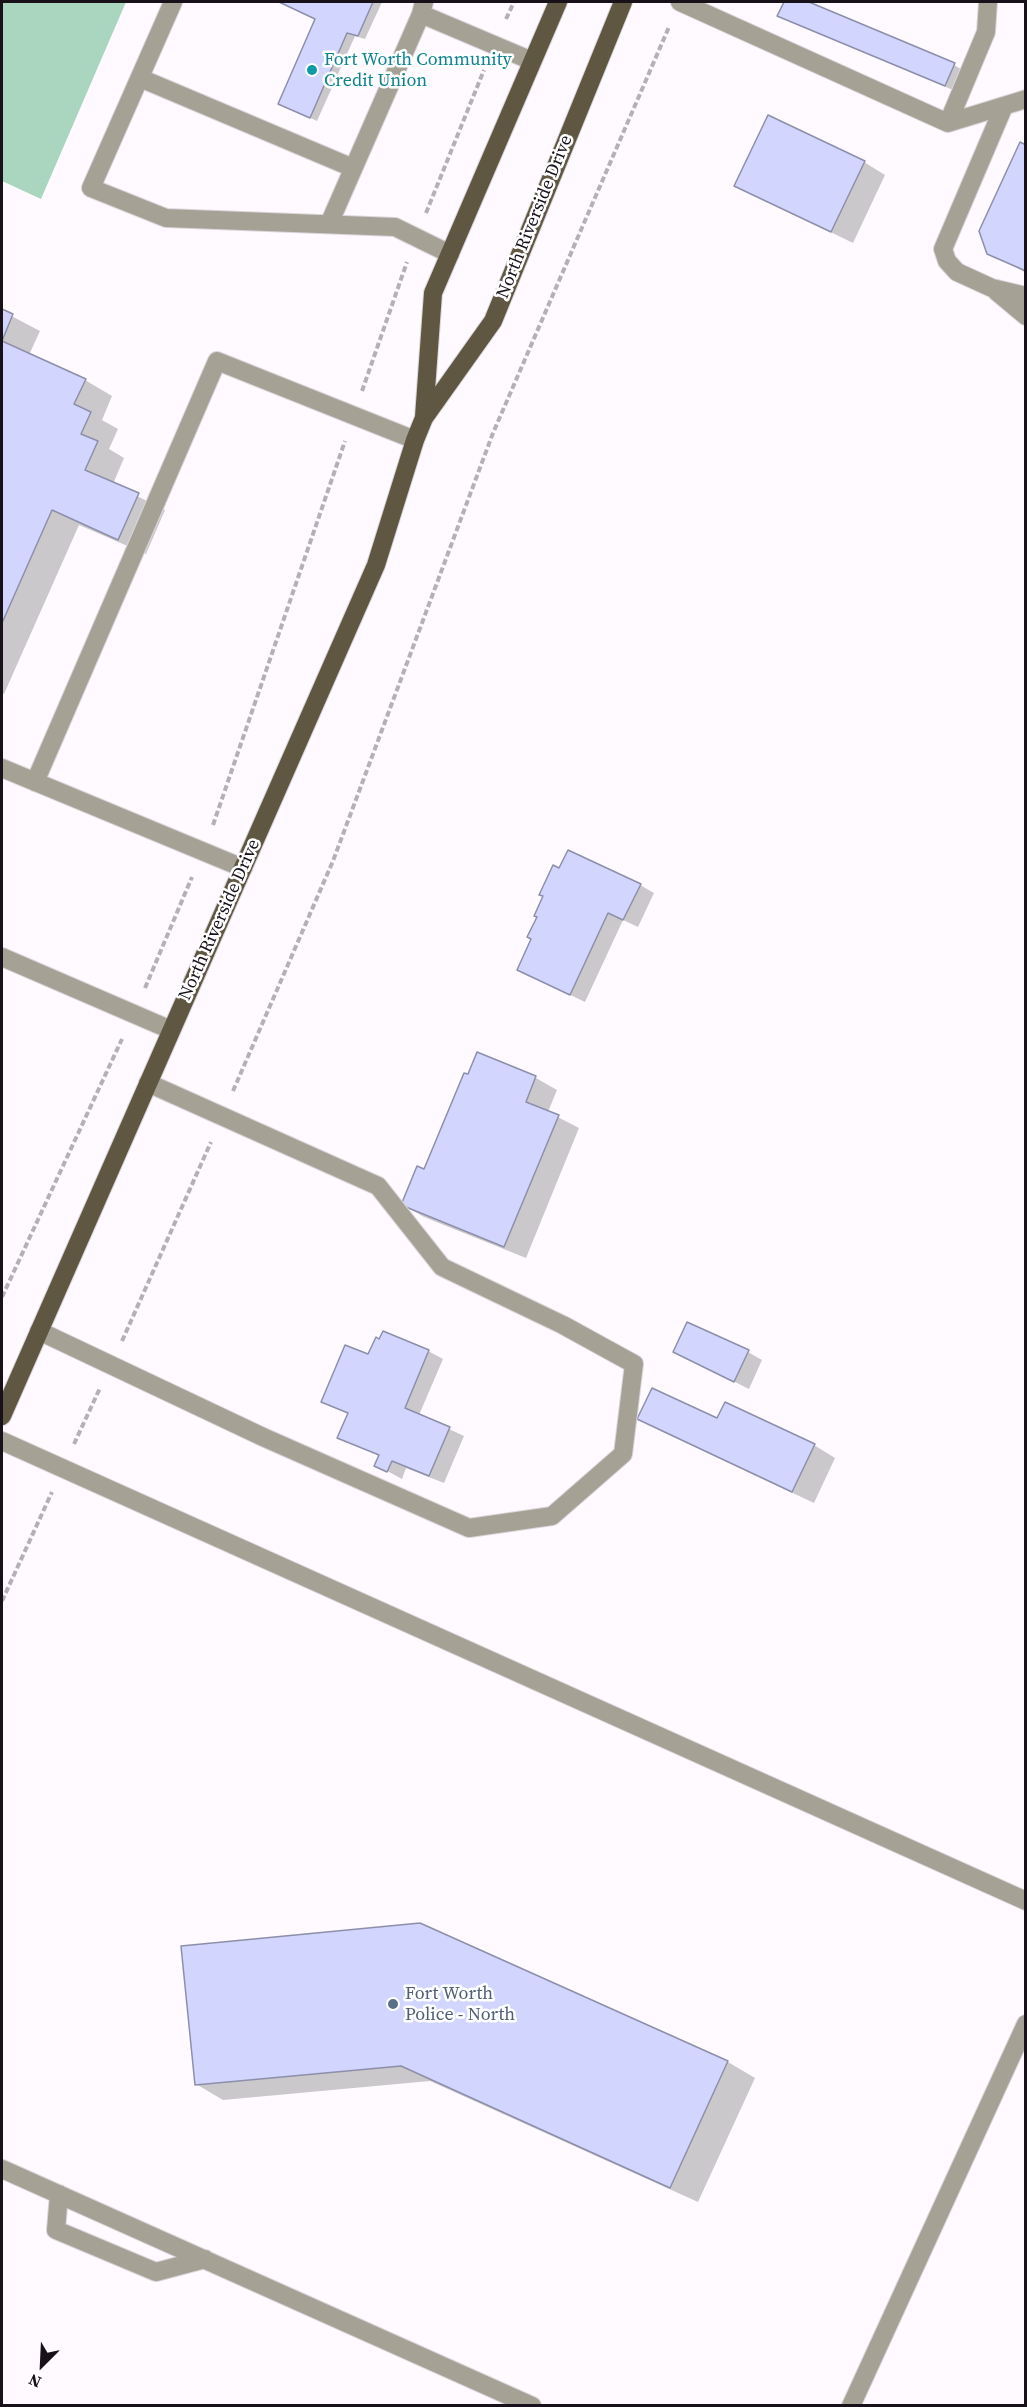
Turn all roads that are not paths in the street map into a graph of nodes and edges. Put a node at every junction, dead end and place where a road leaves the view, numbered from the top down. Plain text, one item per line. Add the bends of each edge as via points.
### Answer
1 (173, 2) edge
2 (558, 2) edge
3 (623, 2) edge
4 (680, 2) edge
5 (987, 2) edge
6 (422, 8) edge
7 (532, 61) junction
8 (140, 78) junction
9 (1026, 99) edge
10 (1004, 106) junction
11 (948, 123) junction
12 (353, 168) junction
13 (329, 224) junction
14 (450, 254) junction
15 (992, 288) junction
16 (1026, 296) edge
17 (1026, 315) edge
18 (424, 418) junction
19 (415, 440) junction
20 (2, 768) edge
21 (35, 782) junction
22 (243, 868) junction
23 (2, 957) edge
24 (171, 1030) junction
25 (148, 1083) junction
26 (39, 1331) junction
27 (2, 1416) edge
28 (2, 1441) edge
29 (1026, 1901) edge
30 (1026, 2024) edge
31 (2, 2169) edge
32 (58, 2194) junction
33 (205, 2259) junction
34 (532, 2406) edge
35 (851, 2406) edge

1 - 8 lane
2 - 7 main road, North Riverside Drive
3 - 18 main road, North Riverside Drive via 493,321
4 - 11 lane
5 - 11 lane via 986,32
6 - 7 lane
6 - 12 lane
7 - 14 main road, North Riverside Drive
8 - 12 lane
8 - 13 lane via 92,188 166,218
9 - 10 lane
10 - 11 lane
10 - 15 lane via 943,249 957,272
12 - 13 lane
13 - 14 lane via 395,227
14 - 18 main road, North Riverside Drive via 433,293
15 - 16 lane
15 - 17 lane
18 - 19 main road, North Riverside Drive
19 - 21 lane via 217,361
19 - 22 main road, North Riverside Drive via 376,565
20 - 21 lane
21 - 22 lane
22 - 24 main road, North Riverside Drive
23 - 24 lane
24 - 25 main road, North Riverside Drive
25 - 26 main road, North Riverside Drive
25 - 26 lane via 378,1186 442,1267 634,1364 623,1454 552,1516 469,1528 263,1437
26 - 27 main road, North Riverside Drive
28 - 29 lane
30 - 35 lane
31 - 32 lane
32 - 33 lane
32 - 33 lane via 56,2230 156,2272
33 - 34 lane

